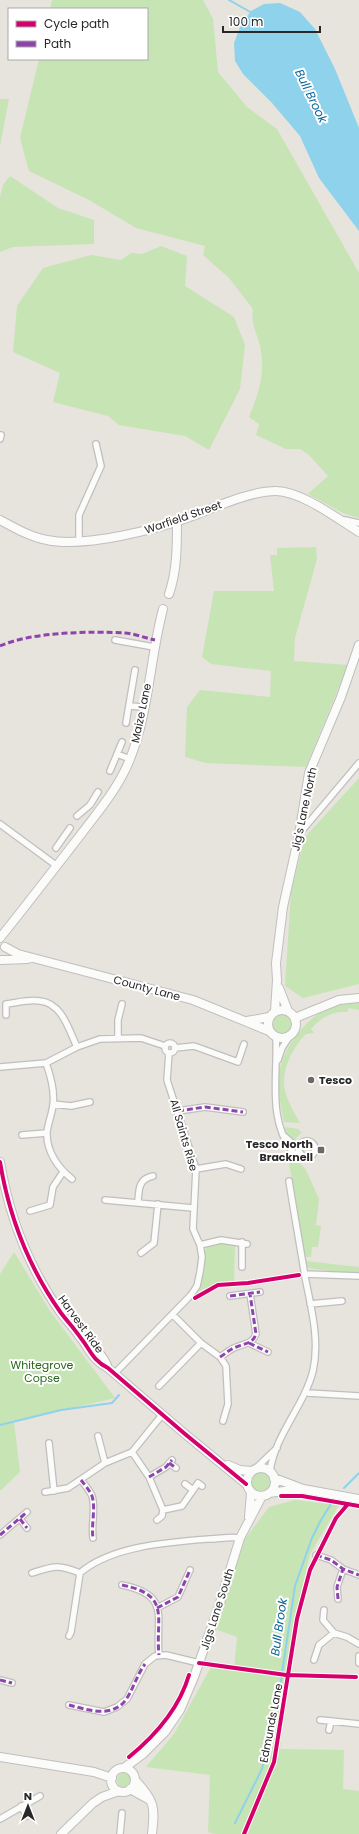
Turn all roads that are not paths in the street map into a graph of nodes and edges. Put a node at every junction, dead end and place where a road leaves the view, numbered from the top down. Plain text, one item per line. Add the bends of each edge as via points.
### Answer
1 (96, 444) dead end
2 (335, 517) junction
3 (0, 520) edge
4 (177, 522) junction
5 (359, 523) edge
6 (359, 532) edge
7 (79, 541) junction
8 (169, 594) dead end
9 (163, 609) dead end
10 (115, 640) dead end
11 (359, 645) edge
12 (154, 647) junction
13 (135, 670) dead end
14 (129, 706) junction
15 (144, 708) junction
16 (126, 723) dead end
17 (122, 742) dead end
18 (117, 754) junction
19 (130, 759) junction
20 (359, 763) edge
21 (110, 771) dead end
22 (98, 792) dead end
23 (90, 805) junction
24 (98, 811) junction
25 (77, 816) dead end
26 (0, 824) edge
27 (70, 828) dead end
28 (299, 835) junction
29 (65, 837) junction
30 (74, 844) junction
31 (56, 848) dead end
32 (57, 866) junction
33 (0, 938) edge
34 (5, 947) junction
35 (1, 960) edge
36 (45, 960) junction
37 (277, 980) junction
38 (359, 998) edge
39 (122, 1004) dead end
40 (324, 1007) junction
41 (288, 1011) junction
42 (272, 1014) junction
43 (6, 1015) dead end
44 (295, 1018) junction
45 (246, 1022) junction
46 (296, 1027) junction
47 (270, 1031) junction
48 (118, 1037) junction
49 (276, 1037) junction
50 (290, 1037) junction
51 (244, 1044) dead end
52 (165, 1046) junction
53 (77, 1047) junction
54 (175, 1048) junction
55 (169, 1053) junction
56 (46, 1063) junction
57 (276, 1066) junction
58 (0, 1067) edge
59 (90, 1102) dead end
60 (53, 1104) junction
61 (178, 1111) junction
62 (243, 1112) dead end
63 (47, 1133) junction
64 (22, 1135) dead end
65 (282, 1135) junction
66 (300, 1145) junction
67 (301, 1154) junction
68 (0, 1162) edge
69 (196, 1169) junction
70 (241, 1169) dead end
71 (63, 1172) junction
72 (1, 1176) edge
73 (152, 1176) dead end
74 (72, 1179) dead end
75 (289, 1181) dead end
76 (105, 1200) dead end
77 (138, 1202) junction
78 (158, 1204) junction
79 (193, 1208) junction
80 (30, 1211) dead end
81 (200, 1245) junction
82 (141, 1253) dead end
83 (242, 1267) dead end
84 (305, 1274) junction
85 (359, 1276) edge
86 (260, 1292) dead end
87 (250, 1294) junction
88 (230, 1296) dead end
89 (342, 1301) dead end
90 (310, 1304) junction
91 (173, 1315) junction
92 (201, 1343) junction
93 (249, 1343) junction
94 (268, 1352) dead end
95 (220, 1357) junction
96 (111, 1371) junction
97 (159, 1386) dead end
98 (305, 1392) junction
99 (359, 1396) edge
100 (162, 1415) junction
101 (223, 1421) dead end
102 (98, 1436) dead end
103 (49, 1443) dead end
104 (277, 1448) junction
105 (132, 1452) junction
106 (105, 1463) junction
107 (221, 1463) junction
108 (176, 1468) dead end
109 (254, 1469) junction
110 (272, 1474) junction
111 (149, 1477) junction
112 (82, 1480) junction
113 (185, 1484) dead end
114 (246, 1484) junction
115 (202, 1486) dead end
116 (303, 1489) junction
117 (54, 1490) junction
118 (193, 1490) junction
119 (45, 1492) dead end
120 (251, 1493) junction
121 (266, 1495) junction
122 (359, 1499) edge
123 (163, 1510) junction
124 (27, 1512) dead end
125 (20, 1519) junction
126 (157, 1520) dead end
127 (248, 1520) junction
128 (27, 1528) dead end
129 (0, 1535) edge
130 (93, 1538) dead end
131 (240, 1538) junction
132 (316, 1555) dead end
133 (343, 1569) junction
134 (190, 1570) dead end
135 (32, 1573) dead end
136 (80, 1573) junction
137 (359, 1575) edge
138 (122, 1585) dead end
139 (338, 1599) dead end
140 (158, 1608) junction
141 (324, 1610) dead end
142 (334, 1633) junction
143 (69, 1636) dead end
144 (359, 1644) edge
145 (159, 1655) junction
146 (359, 1656) edge
147 (314, 1660) dead end
148 (359, 1662) edge
149 (199, 1663) junction
150 (0, 1680) edge
151 (12, 1683) dead end
152 (69, 1705) dead end
153 (320, 1720) dead end
154 (331, 1721) junction
155 (359, 1724) edge
156 (330, 1730) dead end
157 (143, 1754) junction
158 (0, 1757) edge
159 (121, 1769) junction
160 (94, 1772) junction
161 (134, 1777) junction
162 (112, 1780) junction
163 (130, 1789) junction
164 (120, 1791) junction
165 (40, 1796) dead end
166 (102, 1797) junction
167 (151, 1800) junction
168 (21, 1806) junction
169 (122, 1813) dead end
170 (28, 1816) dead end
171 (1, 1817) edge
172 (61, 1834) edge
173 (120, 1834) edge
174 (152, 1834) edge

1 - 7 street via 101,466 79,515
2 - 4 street, Warfield Street via 314,504 276,491 240,498
2 - 5 street
2 - 6 street, Warfield Street
3 - 7 street, Warfield Street via 28,535 48,540
4 - 7 street, Warfield Street via 132,534
4 - 8 street via 176,561
9 - 12 street, Maize Lane
10 - 12 street
11 - 28 street, Jig's Lane North via 341,697 309,773
12 - 15 street, Maize Lane
13 - 14 street
14 - 15 street
14 - 16 street
15 - 19 street, Maize Lane
17 - 18 street
18 - 19 street
18 - 21 street
19 - 24 street, Maize Lane via 114,789
20 - 28 street
22 - 23 street
23 - 24 street
23 - 25 street
24 - 30 street, Maize Lane
26 - 32 street
27 - 29 street
28 - 37 street, Jig's Lane North via 283,907 276,963
29 - 30 street
29 - 31 street
30 - 32 street, Maize Lane
32 - 33 street, Maize Lane
33 - 34 street
34 - 35 street via 5,954
34 - 36 street, County Lane via 18,954
35 - 36 street, County Lane
36 - 45 street, County Lane via 193,1000
37 - 41 street, Jig's Lane North
37 - 42 street, Jig's Lane North
38 - 40 street via 339,1000
39 - 48 street via 118,1020
40 - 44 street
40 - 46 street
41 - 42 street via 282,1010
41 - 44 street
42 - 45 street
42 - 47 street via 268,1025
43 - 53 street via 6,1004 39,1000 48,1003 60,1011
44 - 46 street
45 - 47 street, County Lane
46 - 50 street
47 - 49 street
48 - 52 street via 141,1038
48 - 53 street via 100,1038
49 - 50 street
49 - 57 street
50 - 57 street via 282,1048
51 - 54 street via 238,1062 194,1046
52 - 54 street via 170,1043
52 - 55 street
53 - 56 street
54 - 55 street via 174,1052
55 - 61 street, All Saints Rise via 167,1080
56 - 58 street
56 - 60 street via 53,1083
57 - 65 street via 274,1094
59 - 60 street via 70,1106
60 - 63 street
61 - 62 street via 205,1107
61 - 69 street, All Saints Rise
63 - 64 street
63 - 71 street via 55,1162
65 - 66 street via 292,1143
65 - 67 street via 293,1153
66 - 67 street
66 - 67 street via 309,1142 315,1149 311,1157
68 - 72 street, Harvest Ride
69 - 70 street via 226,1164
69 - 79 street, All Saints Rise
71 - 74 street
71 - 80 street via 53,1187 50,1206
72 - 96 street, Harvest Ride via 11,1214 30,1260 53,1301 82,1338 105,1360
73 - 77 street via 146,1177 140,1184
75 - 84 street
76 - 77 street
77 - 78 street
78 - 79 street
78 - 82 street via 154,1243
79 - 81 street, All Saints Rise via 193,1229
81 - 83 street via 221,1240 244,1243
81 - 91 street, All Saints Rise via 197,1286
84 - 85 street
84 - 90 street
86 - 87 street
87 - 88 street
87 - 93 street via 256,1334 254,1340
89 - 90 street
90 - 98 street via 316,1347 313,1371
91 - 92 street
91 - 96 street, All Saints Rise
92 - 95 street
92 - 97 street
93 - 94 street
93 - 95 street via 235,1347
95 - 101 street via 226,1366 228,1380 228,1404
96 - 100 street, Harvest Ride
98 - 99 street
98 - 104 street
100 - 105 street
100 - 107 street, Harvest Ride
102 - 106 street
103 - 117 street
104 - 109 street
104 - 110 street
105 - 106 street
105 - 111 street
106 - 112 street
107 - 109 street, Harvest Ride via 240,1470
107 - 114 street, Harvest Ride
108 - 111 street via 171,1461
109 - 110 street via 261,1468
109 - 114 street via 246,1479
110 - 116 street
110 - 121 street via 274,1486
111 - 123 street
112 - 117 street via 68,1488
112 - 130 street via 91,1495 93,1505
113 - 118 street
114 - 120 street
115 - 118 street via 198,1483
116 - 121 street
116 - 122 street
117 - 119 street
118 - 123 street via 182,1506
120 - 121 street
120 - 127 street, Jigs Lane South
121 - 127 street, Jigs Lane South
123 - 126 street via 162,1516
124 - 125 street
125 - 128 street
125 - 129 street
127 - 131 street, Jigs Lane South
131 - 136 street via 142,1547 120,1552 96,1562
131 - 149 street, Jigs Lane South
132 - 133 street via 331,1560
133 - 137 street
133 - 139 street via 337,1587
134 - 140 street via 178,1596
135 - 136 street via 53,1566
136 - 143 street
138 - 140 street via 137,1588 152,1598
140 - 145 street
141 - 142 street via 323,1620
142 - 144 street via 347,1636
142 - 147 street via 319,1645
145 - 149 street
145 - 152 street via 145,1664 127,1699 117,1707 104,1712
146 - 148 street
149 - 157 street, Jigs Lane South via 180,1710 165,1732
150 - 151 street
153 - 154 street
154 - 155 street
154 - 156 street
157 - 159 street, Jigs Lane South
157 - 161 street, Jigs Lane South
158 - 160 street
159 - 160 street
159 - 161 street via 130,1770
159 - 162 street
160 - 162 street
161 - 163 street
161 - 167 street
162 - 164 street
162 - 166 street
163 - 164 street
163 - 167 street
164 - 166 street
165 - 168 street
166 - 172 street
167 - 174 street via 154,1812
168 - 170 street
168 - 171 street
169 - 173 street

